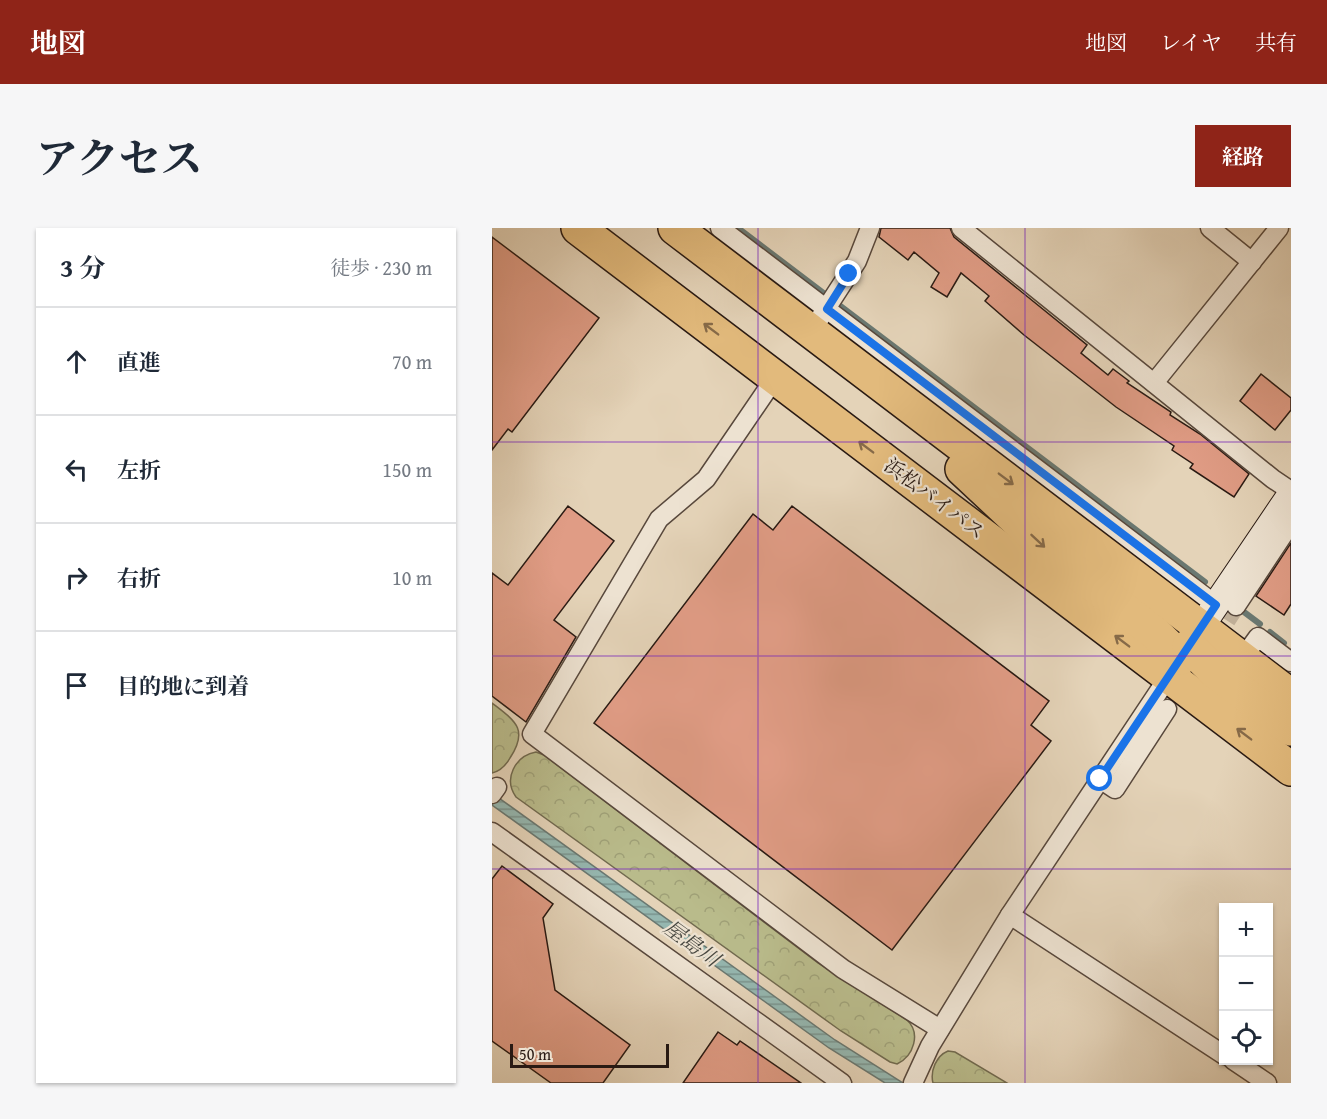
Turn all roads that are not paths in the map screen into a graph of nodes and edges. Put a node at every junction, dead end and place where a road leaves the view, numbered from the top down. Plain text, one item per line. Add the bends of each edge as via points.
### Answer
1 (578, 228) edge
2 (675, 228) edge
3 (720, 228) edge
4 (870, 228) edge
5 (961, 228) edge
6 (1210, 228) edge
7 (1280, 228) edge
8 (1252, 262) junction
9 (819, 320) junction
10 (775, 378) junction
11 (1154, 383) junction
12 (1291, 493) edge
13 (1291, 523) edge
14 (1198, 636) junction
15 (1242, 658) junction
16 (1291, 662) edge
17 (1291, 696) edge
18 (1167, 709) dead end
19 (1291, 729) edge
20 (1291, 769) edge
21 (1100, 779) junction
22 (492, 832) edge
23 (1010, 915) junction
24 (940, 1029) junction
25 (1219, 1052) edge
26 (1240, 1065) edge
27 (914, 1081) edge
28 (842, 1083) edge
29 (1267, 1083) edge

10 -> 1 highway, 浜松バイパス
2 - 9 highway, 浜松バイパス
3 - 9 street
4 - 9 street via 857,261
5 - 11 street
6 - 8 street
7 - 8 street
8 - 11 street
9 - 14 street
9 -> 14 highway, 浜松バイパス via 860,369
14 -> 10 highway, 浜松バイパス
10 - 24 street via 706,479 659,519 532,734 843,969
11 - 12 street
12 - 14 street
13 - 14 street
14 - 15 highway, 浜松バイパス
14 - 19 highway via 1215,672
20 -> 14 highway, 浜松バイパス
14 - 21 street
15 - 16 street via 1258,637
15 - 17 highway, 浜松バイパス
18 - 21 street via 1115,789
21 - 23 street
22 - 28 street
23 - 24 street
23 - 25 street
24 - 27 street
26 - 29 street

